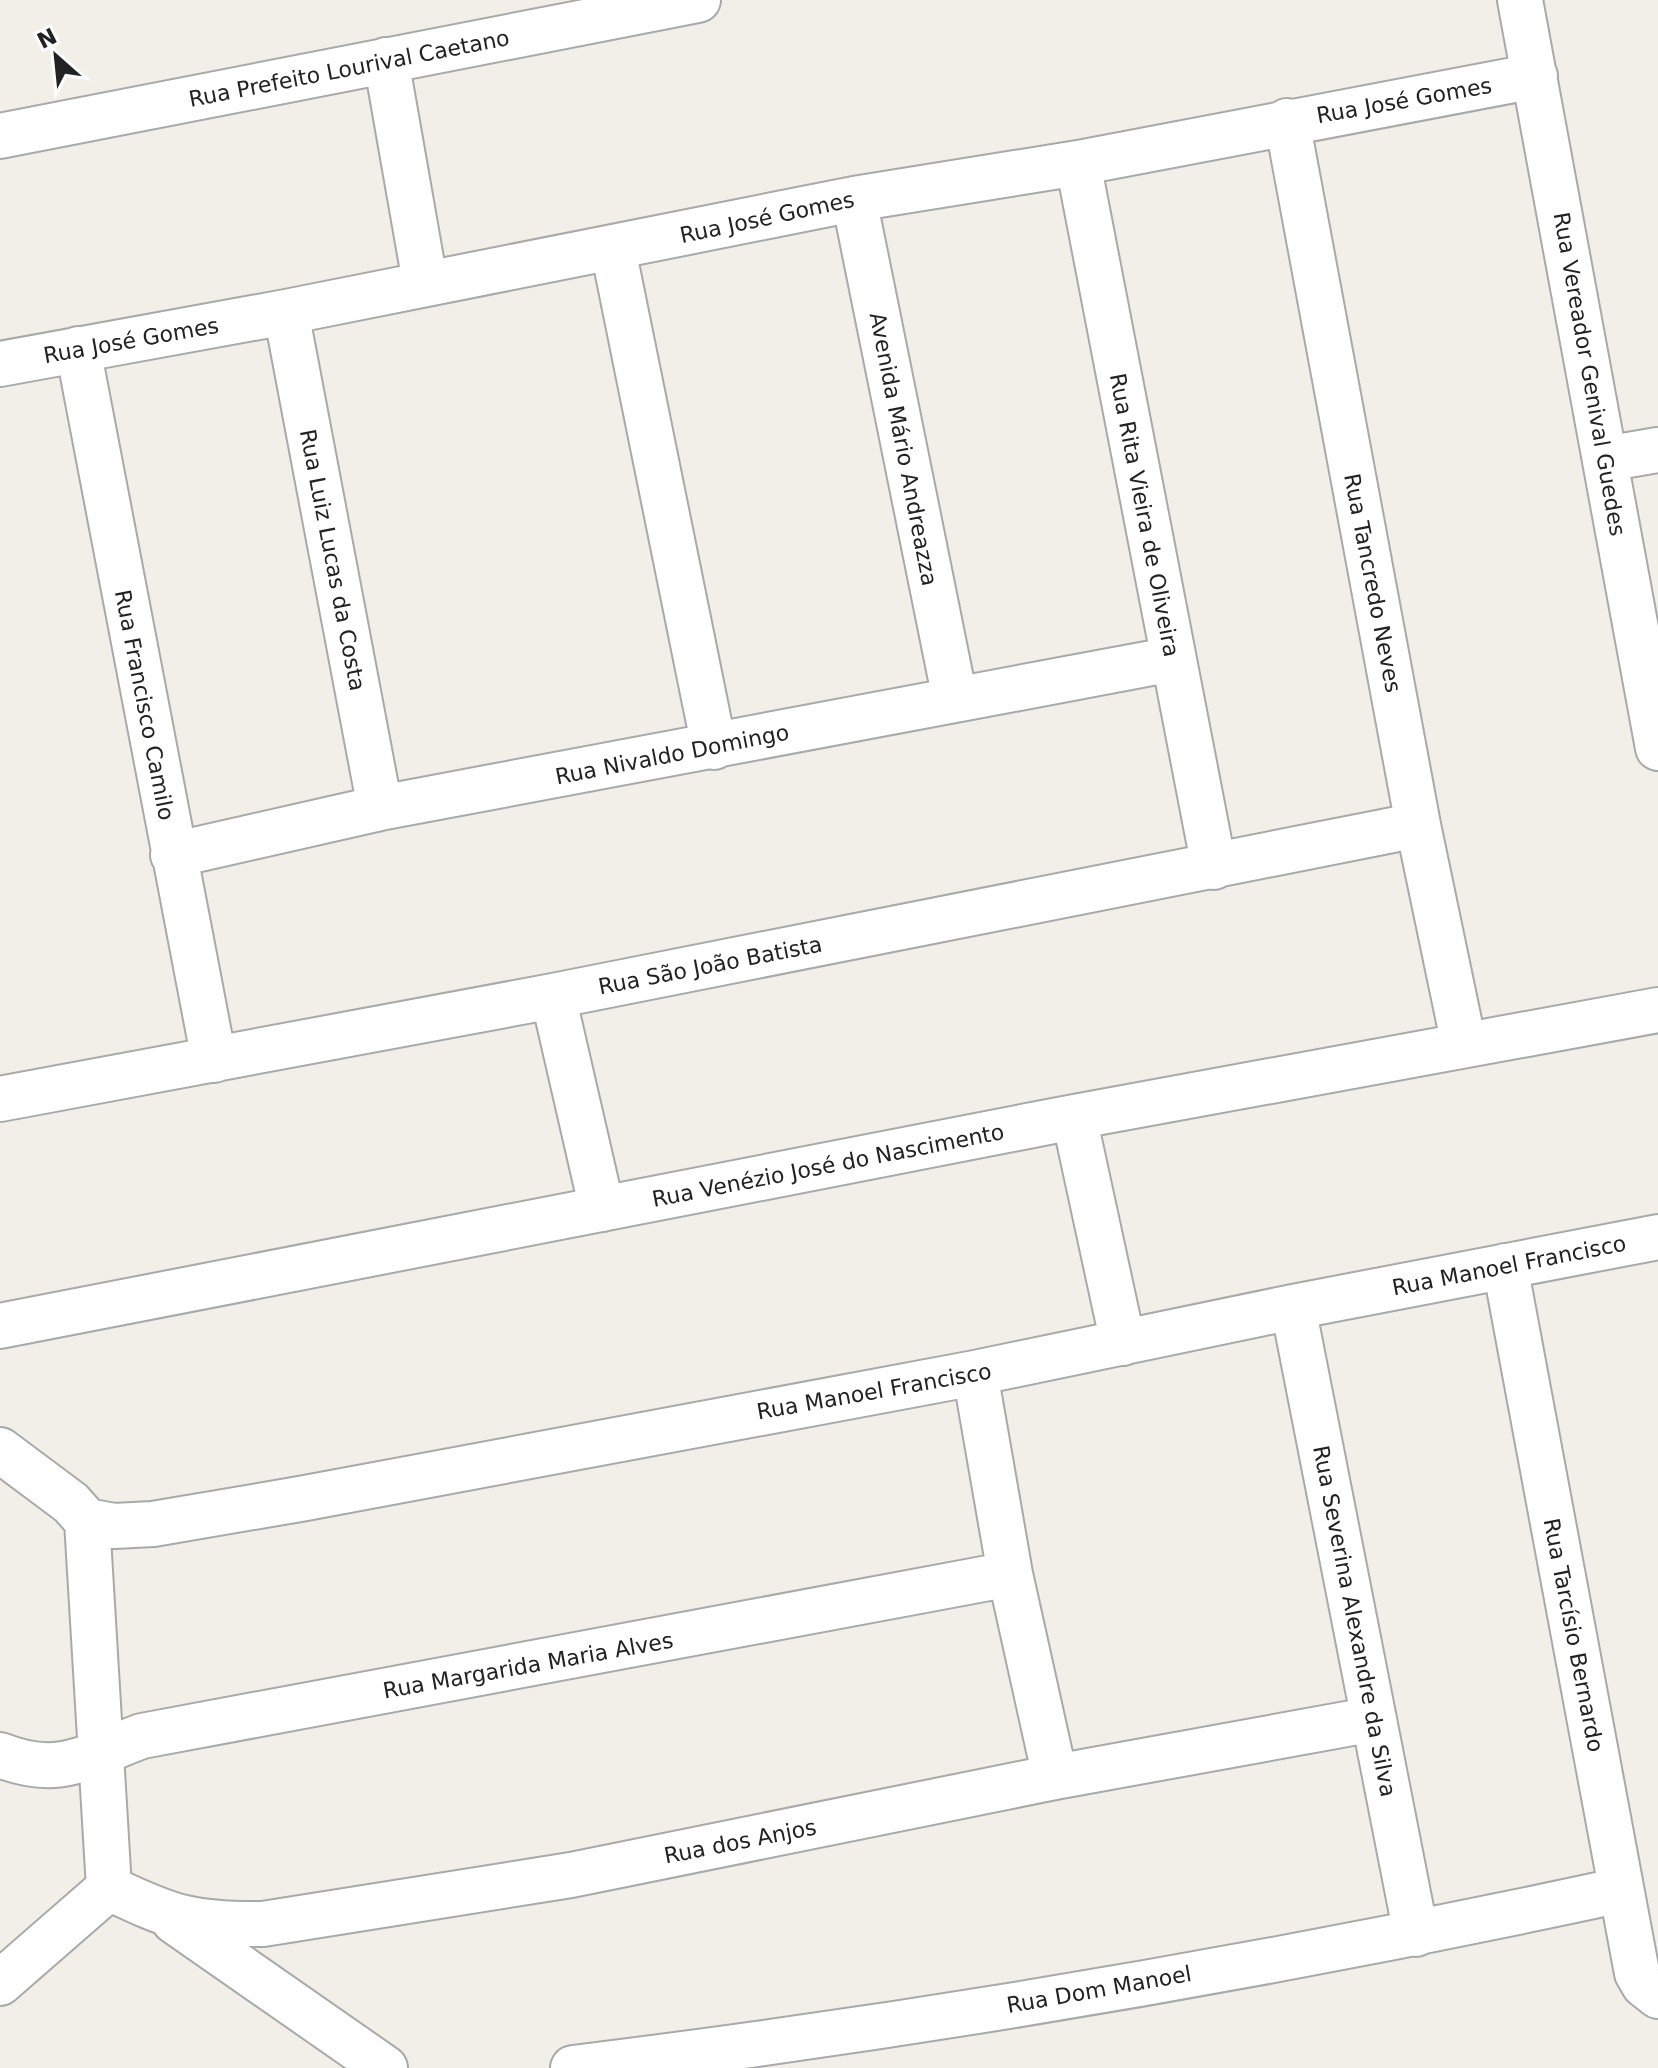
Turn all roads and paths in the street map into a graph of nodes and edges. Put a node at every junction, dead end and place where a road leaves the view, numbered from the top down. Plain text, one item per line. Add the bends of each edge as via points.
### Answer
1 (698, 0) edge
2 (1520, 0) edge
3 (386, 60) junction
4 (1535, 76) junction
5 (1287, 121) junction
6 (0, 136) edge
7 (1078, 163) junction
8 (854, 199) junction
9 (613, 249) junction
10 (425, 282) junction
11 (286, 312) junction
12 (78, 349) junction
13 (0, 364) edge
14 (1658, 450) edge
15 (1605, 459) junction
16 (1173, 659) junction
17 (955, 699) junction
18 (714, 747) junction
19 (1658, 748) edge
20 (380, 808) junction
21 (1418, 825) junction
22 (173, 855) junction
23 (1214, 867) junction
24 (553, 996) junction
25 (1658, 1010) edge
26 (1464, 1045) junction
27 (214, 1060) junction
28 (1, 1093) edge
29 (1074, 1117) junction
30 (602, 1209) junction
31 (1658, 1237) edge
32 (1505, 1266) junction
33 (1293, 1307) junction
34 (0, 1326) edge
35 (1123, 1343) junction
36 (975, 1373) junction
37 (0, 1450) edge
38 (87, 1521) junction
39 (1010, 1574) junction
40 (1374, 1719) junction
41 (98, 1753) junction
42 (0, 1755) edge
43 (1055, 1777) junction
44 (109, 1888) junction
45 (1621, 1890) junction
46 (166, 1916) junction
47 (1416, 1934) junction
48 (0, 1983) edge
49 (1658, 1996) edge
50 (385, 2068) edge
51 (573, 2068) edge

1 - 3 street, Rua Prefeito Lourival Caetano
2 - 4 street, Rua Vereador Genival Guedes
3 - 6 street, Rua Prefeito Lourival Caetano
3 - 10 street
4 - 5 street, Rua José Gomes
4 - 15 street, Rua Vereador Genival Guedes
5 - 7 street, Rua José Gomes
5 - 21 street, Rua Tancredo Neves
7 - 8 street, Rua José Gomes
7 - 16 street, Rua Rita Vieira de Oliveira
8 - 9 street, Rua José Gomes
8 - 17 street, Avenida Mário Andreazza
9 - 10 street, Rua José Gomes
9 - 18 street
10 - 11 street, Rua José Gomes
11 - 12 street, Rua José Gomes
11 - 20 street, Rua Luiz Lucas da Costa
12 - 13 street, Rua José Gomes
12 - 22 street, Rua Francisco Camilo
14 - 15 street
15 - 19 street, Rua Vereador Genival Guedes
16 - 17 street, Rua Nivaldo Domingo
16 - 23 street, Rua Rita Vieira de Oliveira
17 - 18 street, Rua Nivaldo Domingo
18 - 20 street, Rua Nivaldo Domingo
20 - 22 street, Rua Nivaldo Domingo
21 - 23 street, Rua São João Batista
21 - 26 street, Rua Tancredo Neves
22 - 27 street, Rua Francisco Camilo
23 - 24 street, Rua São João Batista
24 - 27 street, Rua São João Batista
24 - 30 street
25 - 26 street, Rua Venézio José do Nascimento
26 - 29 street, Rua Venézio José do Nascimento
27 - 28 street, Rua São João Batista
29 - 30 street, Rua Venézio José do Nascimento
29 - 35 street
30 - 34 street, Rua Venézio José do Nascimento
31 - 32 street, Rua Manoel Francisco
32 - 33 street, Rua Manoel Francisco
32 - 45 street, Rua Tarcísio Bernardo
33 - 35 street, Rua Manoel Francisco
33 - 40 street, Rua Severina Alexandre da Silva
35 - 36 street, Rua Manoel Francisco
36 - 38 street, Rua Manoel Francisco via 168,1521 114,1526
36 - 39 street
37 - 38 street
38 - 41 street
39 - 41 street, Rua Margarida Maria Alves via 142,1736
39 - 43 street
40 - 43 street, Rua dos Anjos
40 - 47 street, Rua Severina Alexandre da Silva
41 - 42 street, Rua Margarida Maria Alves via 50,1768
41 - 44 street
43 - 46 street, Rua dos Anjos via 571,1875 376,1907 263,1924 212,1925
44 - 46 street, Rua dos Anjos
44 - 48 street
45 - 47 street, Rua Dom Manoel
45 - 49 street, Rua Tarcísio Bernardo via 1637,1973
46 - 50 street
47 - 51 street, Rua Dom Manoel via 869,2029

